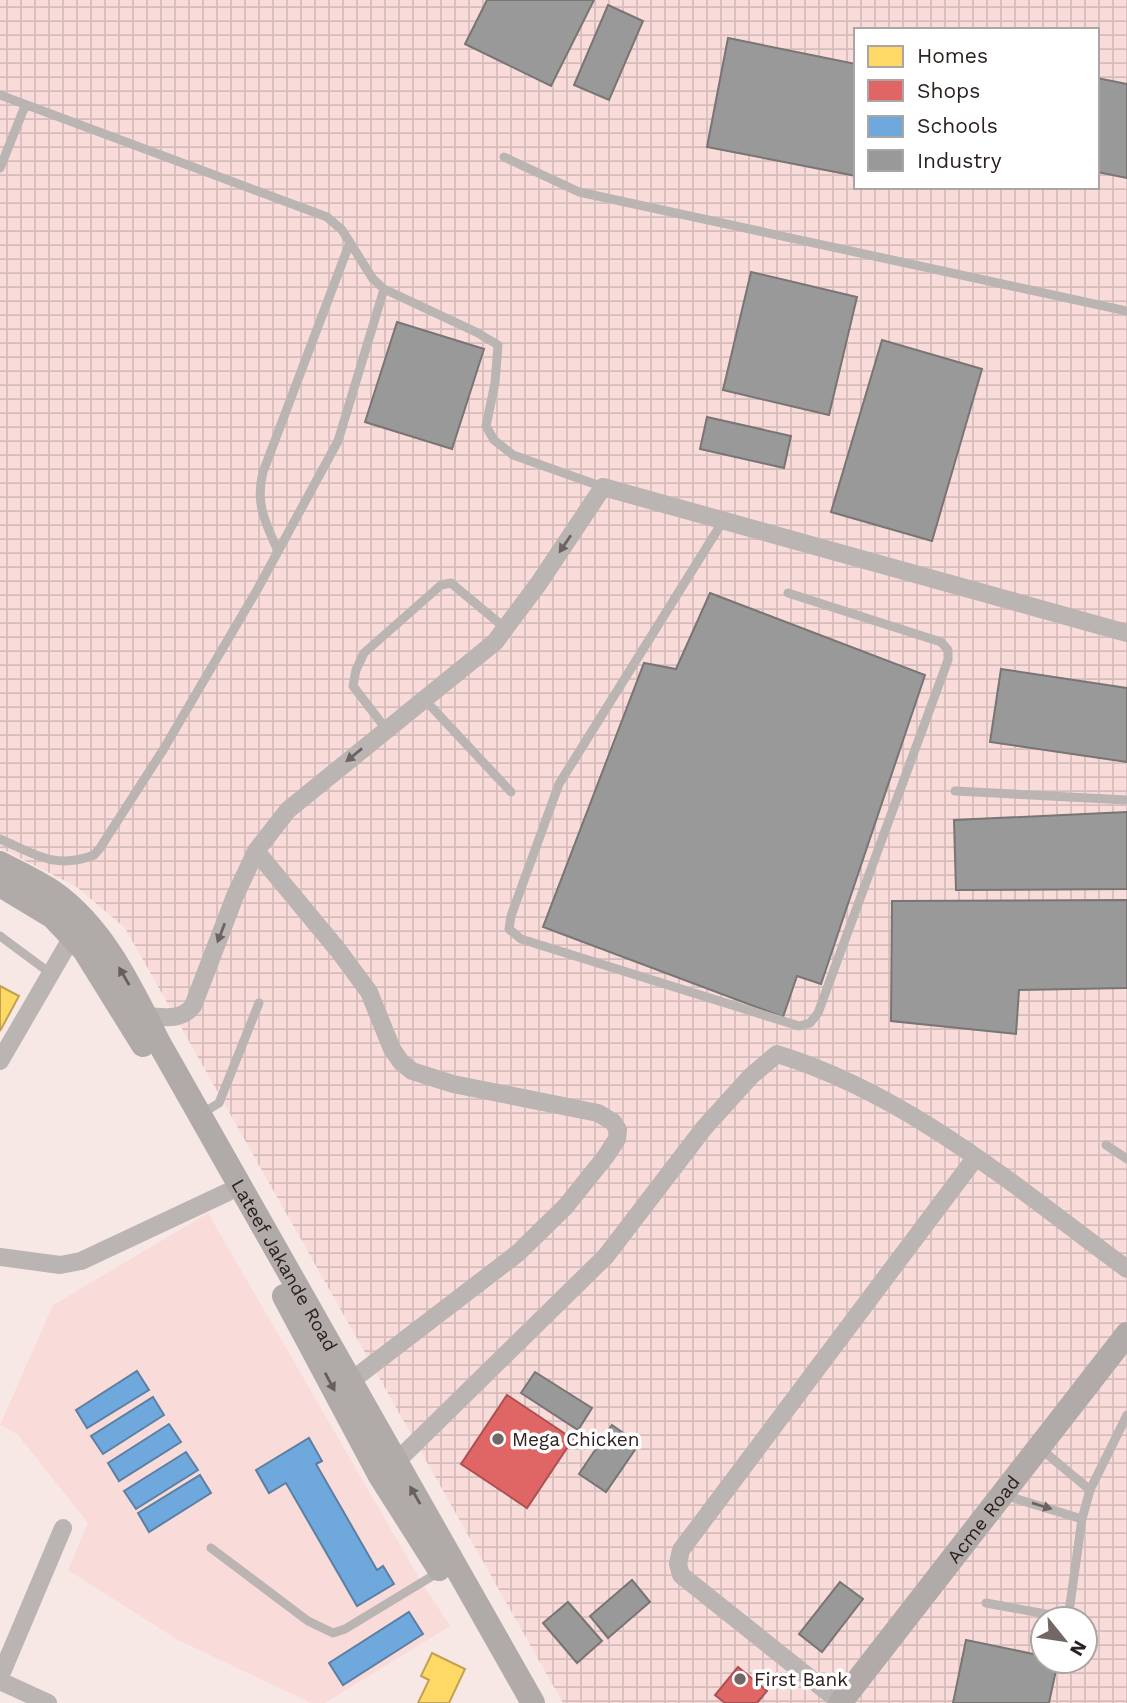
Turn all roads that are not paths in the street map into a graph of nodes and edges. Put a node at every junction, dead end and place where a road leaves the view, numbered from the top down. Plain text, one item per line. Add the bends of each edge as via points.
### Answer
1 (0, 95) edge
2 (25, 106) junction
3 (504, 157) dead end
4 (0, 168) edge
5 (350, 242) junction
6 (384, 289) junction
7 (1127, 311) edge
8 (603, 487) junction
9 (723, 521) junction
10 (278, 551) junction
11 (788, 593) dead end
12 (505, 628) junction
13 (1127, 633) edge
14 (424, 699) junction
15 (386, 729) junction
16 (954, 791) dead end
17 (511, 792) dead end
18 (1127, 800) edge
19 (0, 839) edge
20 (256, 850) junction
21 (0, 863) edge
22 (0, 885) edge
23 (0, 936) edge
24 (72, 937) junction
25 (50, 973) junction
26 (259, 1003) dead end
27 (146, 1016) junction
28 (0, 1061) edge
29 (200, 1115) junction
30 (1106, 1145) dead end
31 (976, 1157) junction
32 (1127, 1159) edge
33 (228, 1192) junction
34 (0, 1257) edge
35 (1127, 1269) edge
36 (1127, 1334) edge
37 (351, 1381) junction
38 (1127, 1415) edge
39 (1039, 1447) junction
40 (396, 1462) junction
41 (1090, 1490) junction
42 (1002, 1494) junction
43 (1082, 1519) junction
44 (63, 1528) dead end
45 (211, 1548) dead end
46 (440, 1571) junction
47 (986, 1603) dead end
48 (1070, 1605) edge
49 (1029, 1611) edge
50 (0, 1679) edge
51 (48, 1703) edge
52 (516, 1703) edge
53 (533, 1703) edge
54 (840, 1703) edge

1 - 2 lane
2 - 4 lane
2 - 5 lane via 306,208 335,222
3 - 7 lane via 579,192
5 - 6 lane
5 - 10 lane via 258,491
6 - 8 lane via 498,345 486,426 494,440 513,455
6 - 10 lane via 338,441
8 - 9 street
8 -> 12 street
9 - 11 lane via 559,784 511,916 509,929 521,939 799,1026 810,1023 818,1013 948,650 941,642
9 - 13 street
10 - 19 lane via 163,750 94,856 50,860
12 - 14 street via 495,642
12 - 15 lane via 461,589 452,583 441,585 364,653 356,670 353,686
14 - 15 street
14 - 17 lane
15 -> 20 street via 288,810
16 - 18 lane
20 -> 27 street via 193,1006 178,1017
20 - 37 street via 369,992 392,1049 412,1071 598,1114 618,1130 606,1156 566,1206 518,1253
27 -> 21 main road, Lateef Jakande Road via 99,938 68,904
22 - 24 main road, Lateef Jakande Road via 47,912
23 - 25 lane
24 - 25 street
24 - 33 main road, Lateef Jakande Road via 123,1010
25 - 28 street
26 - 29 lane via 219,1102
27 - 29 main road, Lateef Jakande Road
29 - 37 main road, Lateef Jakande Road
30 - 32 lane
31 - 35 street
31 - 40 street via 868,1090 777,1054 704,1128 606,1256
31 - 54 street via 681,1550 681,1575
33 - 34 street via 81,1261 60,1265
33 -> 46 main road, Lateef Jakande Road via 380,1476
36 - 39 main road, Acme Road
37 - 40 main road, Lateef Jakande Road
38 - 41 lane
39 - 41 lane
39 - 42 main road, Acme Road
53 -> 40 main road, Lateef Jakande Road
41 - 43 lane
42 -> 43 lane
42 - 54 main road, Acme Road
43 - 48 lane
44 - 50 street
45 - 46 lane via 308,1621 332,1633
46 - 52 main road, Lateef Jakande Road
47 - 49 lane
50 - 51 street

